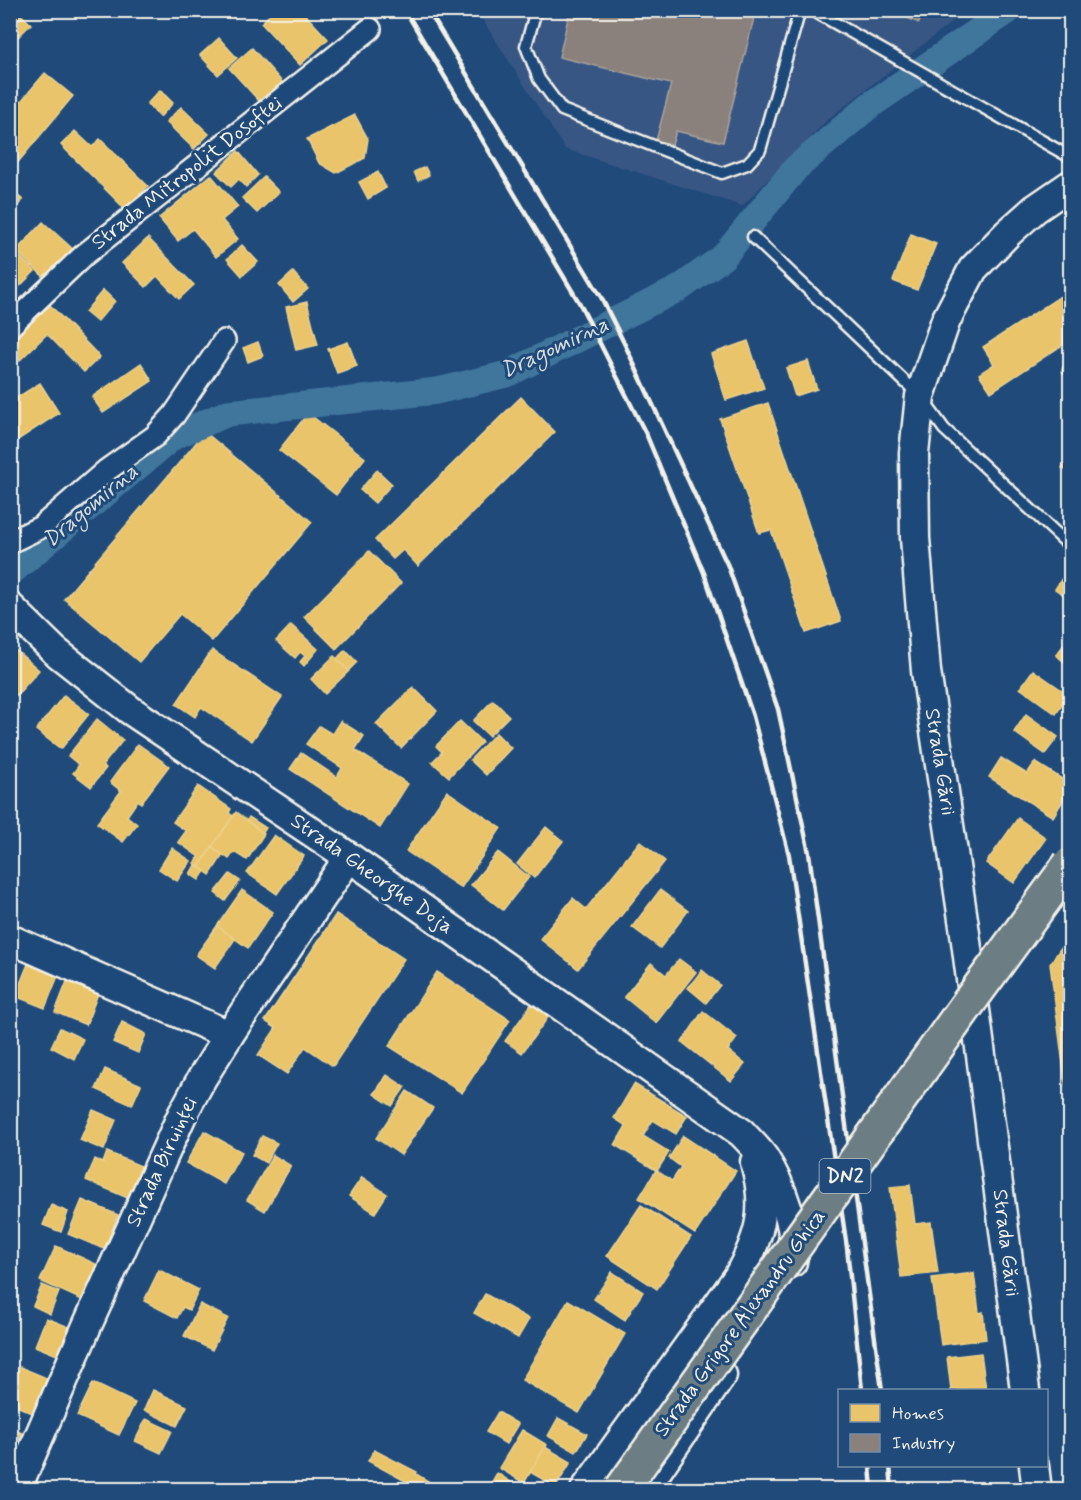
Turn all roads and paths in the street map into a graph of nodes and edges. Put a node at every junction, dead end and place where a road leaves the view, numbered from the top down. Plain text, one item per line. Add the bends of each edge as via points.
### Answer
1 (536, 10) edge
2 (800, 10) edge
3 (812, 10) edge
4 (370, 29) dead end
5 (1071, 157) edge
6 (1071, 185) edge
7 (753, 237) dead end
8 (10, 326) edge
9 (224, 341) dead end
10 (920, 396) junction
11 (10, 542) edge
12 (1071, 546) edge
13 (10, 607) edge
14 (350, 857) junction
15 (1071, 864) edge
16 (10, 939) edge
17 (229, 1035) junction
18 (742, 1133) junction
19 (1025, 1389) edge
20 (1034, 1467) edge
21 (16, 1490) edge
22 (585, 1490) edge
23 (621, 1490) edge
24 (644, 1490) edge
25 (1037, 1490) edge

1 - 2 lane via 526,46 539,79 562,110 722,173 747,164 760,150
3 - 5 lane
4 - 8 street, Strada Mitropolit Dosoftei via 84,255
6 - 10 street, Strada Gării via 1008,232 973,269 946,320
7 - 10 lane
9 - 11 street via 174,415 155,436 40,526
10 - 12 lane via 944,429
10 - 19 street, Strada Gării via 914,453 915,538 926,671
13 - 14 street, Strada Gheorghe Doja via 55,651 130,710
14 - 17 street, Strada Biruinței
14 - 18 street, Strada Gheorghe Doja
15 - 23 main road, Strada Grigore Alexandru Ghica / DN2, bridge
16 - 17 street
17 - 21 street, Strada Biruinței via 182,1115
18 - 22 street via 753,1155 762,1203 753,1250 738,1277
18 - 24 street, Strada Gheorghe Doja via 763,1156 783,1199 794,1256 780,1291
20 - 25 street

